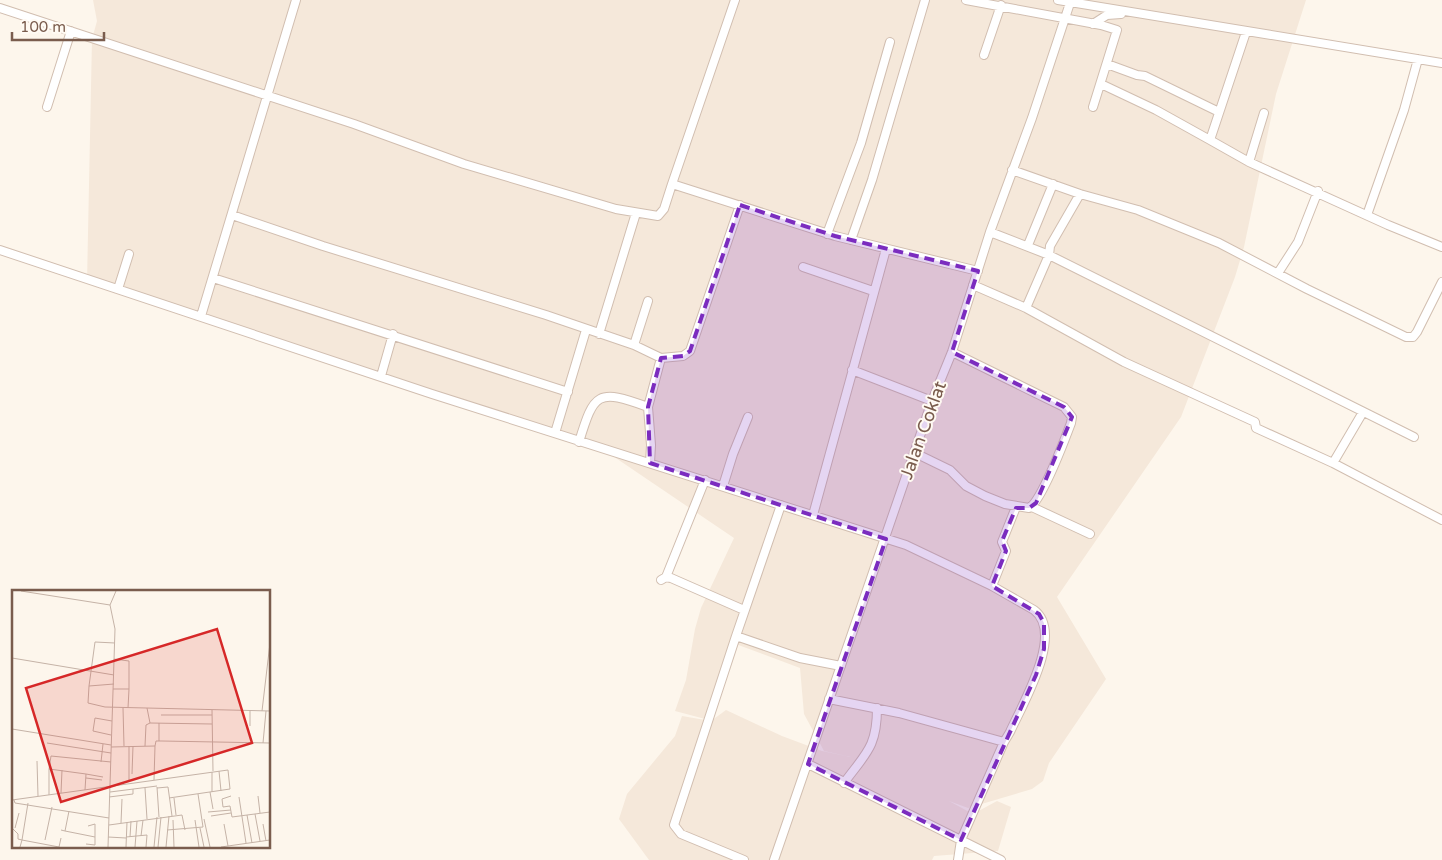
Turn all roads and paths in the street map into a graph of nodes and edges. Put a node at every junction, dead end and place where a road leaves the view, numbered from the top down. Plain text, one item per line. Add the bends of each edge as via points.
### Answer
1 (296, 0) edge
2 (735, 0) edge
3 (924, 0) edge
4 (966, 0) edge
5 (1058, 0) edge
6 (1071, 1) edge
7 (1000, 5) junction
8 (0, 8) edge
9 (1064, 18) junction
10 (1174, 20) junction
11 (1093, 24) junction
12 (71, 31) junction
13 (1246, 32) junction
14 (890, 42) dead end
15 (984, 55) dead end
16 (1418, 59) junction
17 (1442, 63) edge
18 (1107, 64) junction
19 (1101, 84) junction
20 (266, 97) junction
21 (46, 107) dead end
22 (1093, 107) dead end
23 (1219, 112) junction
24 (1264, 113) dead end
25 (1210, 140) junction
26 (1249, 162) junction
27 (1012, 170) junction
28 (672, 184) junction
29 (1053, 184) junction
30 (1318, 192) junction
31 (1080, 194) junction
32 (740, 205) junction
33 (636, 212) junction
34 (232, 215) junction
35 (1367, 215) junction
36 (990, 232) junction
37 (827, 234) junction
38 (851, 240) junction
39 (1028, 246) junction
40 (1442, 247) edge
41 (886, 249) junction
42 (0, 250) edge
43 (129, 254) dead end
44 (1049, 255) junction
45 (803, 267) dead end
46 (978, 271) junction
47 (1278, 273) junction
48 (213, 278) junction
49 (1442, 282) edge
50 (973, 285) junction
51 (118, 290) junction
52 (873, 291) junction
53 (648, 301) dead end
54 (1027, 306) junction
55 (201, 316) junction
56 (586, 330) junction
57 (394, 334) junction
58 (600, 334) junction
59 (634, 345) junction
60 (952, 352) junction
61 (661, 358) junction
62 (852, 370) junction
63 (381, 376) junction
64 (568, 392) junction
65 (932, 401) junction
66 (648, 407) junction
67 (1363, 412) junction
68 (748, 417) dead end
69 (555, 433) junction
70 (1414, 437) dead end
71 (579, 442) junction
72 (914, 453) junction
73 (650, 463) junction
74 (1333, 463) junction
75 (705, 480) junction
76 (723, 486) junction
77 (781, 505) junction
78 (1016, 507) junction
79 (1032, 507) junction
80 (813, 515) junction
81 (1442, 520) edge
82 (1090, 534) dead end
83 (886, 540) junction
84 (992, 586) junction
85 (744, 610) junction
86 (736, 636) junction
87 (840, 666) junction
88 (829, 699) junction
89 (877, 708) junction
90 (1004, 742) junction
91 (808, 764) junction
92 (844, 783) junction
93 (961, 840) junction
94 (744, 860) edge
95 (774, 860) edge
96 (958, 860) edge
97 (1001, 860) edge

1 - 20 street
2 - 28 street
3 - 38 street via 872,180
4 - 7 street
5 - 6 street
6 - 9 street, Jalan Coklat
6 - 10 street
7 - 9 street
7 - 15 street
8 - 12 street
9 - 11 street
9 - 27 street, Jalan Coklat
10 - 11 street via 1113,14 1103,16
10 - 13 street
11 - 18 street via 1117,30
12 - 20 street
12 - 21 street
13 - 16 street
13 - 23 street
14 - 37 street via 861,144
16 - 17 street
16 - 35 street via 1404,110
18 - 19 street
18 - 23 street via 1144,76
19 - 22 street
19 - 25 street
20 - 33 street via 354,124 464,164
20 - 34 street
23 - 25 street
24 - 26 street
25 - 26 street
26 - 30 street
27 - 29 street
27 - 36 street, Jalan Coklat
28 - 32 street
28 - 33 street via 664,209 658,216
29 - 31 street
29 - 39 street
30 - 35 street
30 - 47 street via 1298,242
31 - 44 street via 1050,246
31 - 47 street via 1157,216 1220,242
32 - 37 street
32 - 61 street via 690,351 683,356
33 - 58 street
34 - 48 street
34 - 56 street
35 - 40 street
36 - 39 street
36 - 46 street, Jalan Coklat
37 - 38 street
38 - 41 street
39 - 44 street
41 - 46 street
41 - 52 street
42 - 51 street
43 - 51 street
44 - 54 street
44 - 67 street
45 - 52 street
46 - 50 street, Jalan Coklat
47 - 49 street via 1410,338 1417,332
48 - 55 street
48 - 57 street
50 - 54 street
50 - 60 street, Jalan Coklat
51 - 55 street
52 - 62 street
53 - 59 street
54 - 74 street via 1124,362 1255,422 1256,428
55 - 63 street
56 - 58 street
56 - 64 street
57 - 63 street
57 - 64 street
58 - 59 street
59 - 61 street
60 - 65 street, Jalan Coklat
60 - 79 street via 1028,388 1064,407 1070,414 1072,419 1066,435
61 - 66 street
62 - 65 street
62 - 80 street
63 - 69 street
64 - 69 street
65 - 72 street, Jalan Coklat
66 - 71 street via 611,396 604,397 591,406
66 - 73 street
67 - 70 street
67 - 74 street
68 - 76 street
69 - 71 street
71 - 73 street
72 - 78 street via 950,470 971,488
72 - 83 street, Jalan Coklat
73 - 75 street
74 - 81 street
75 - 76 street
75 - 85 street via 663,579
76 - 77 street
77 - 80 street
77 - 85 street
78 - 79 street
78 - 84 street via 1002,542 1006,551
79 - 82 street
80 - 83 street
83 - 84 street via 917,549
83 - 87 street, Jalan Coklat
84 - 90 street via 1034,610 1044,623 1042,660
85 - 86 street
86 - 87 street via 800,658
86 - 94 street via 674,825 681,834
87 - 88 street, Jalan Coklat
88 - 89 street
88 - 91 street, Jalan Coklat
89 - 90 street
89 - 92 street via 874,741
90 - 93 street
91 - 92 street
91 - 95 street, Jalan Coklat
92 - 93 street
93 - 96 street
93 - 97 street

